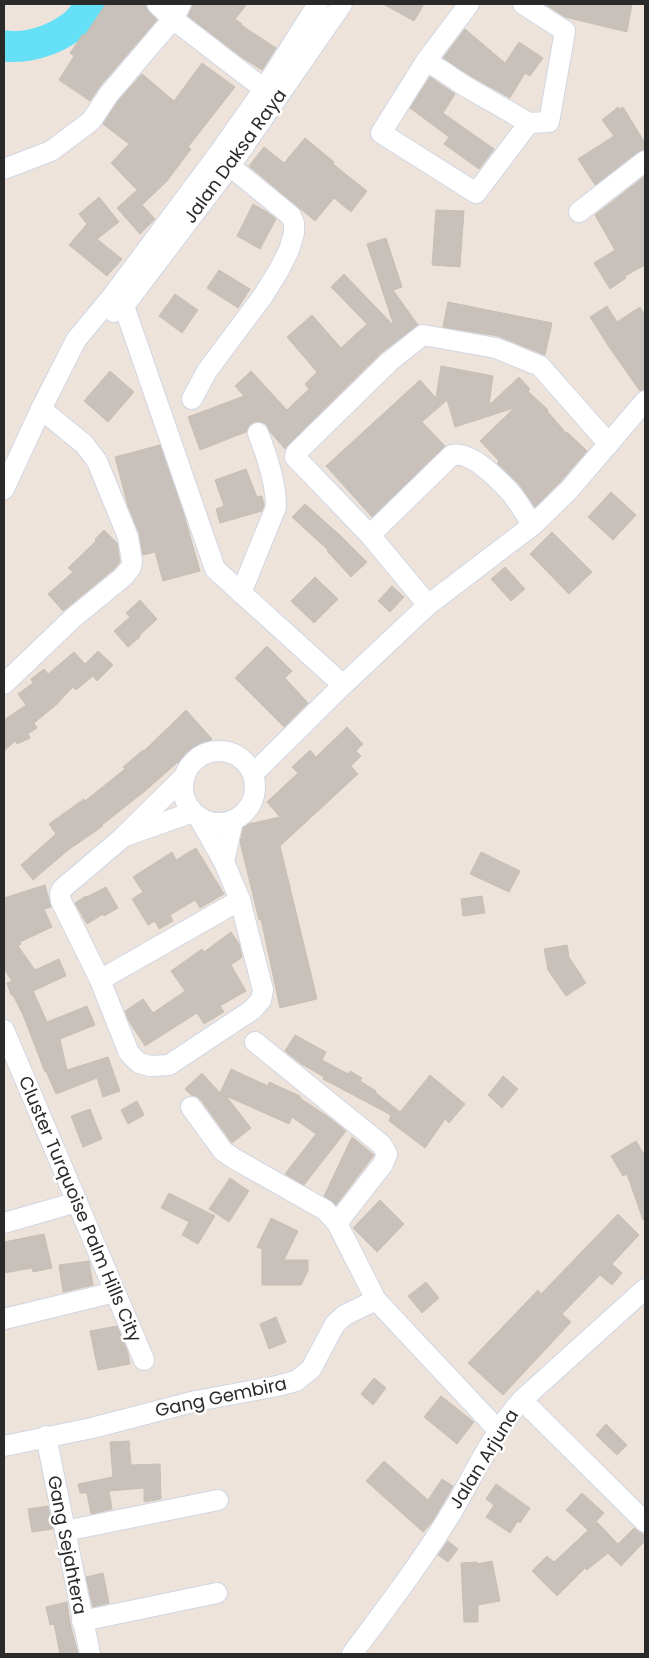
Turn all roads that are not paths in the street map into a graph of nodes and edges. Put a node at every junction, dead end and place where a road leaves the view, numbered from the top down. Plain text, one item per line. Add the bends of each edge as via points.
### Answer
1 (157, 4) edge
2 (318, 4) edge
3 (342, 4) edge
4 (469, 4) edge
5 (523, 4) edge
6 (177, 11) edge
7 (426, 62) junction
8 (264, 89) junction
9 (529, 123) junction
10 (645, 161) edge
11 (230, 166) junction
12 (4, 170) edge
13 (579, 212) dead end
14 (119, 300) junction
15 (192, 399) dead end
16 (645, 401) edge
17 (41, 409) junction
18 (258, 433) dead end
19 (609, 444) junction
20 (4, 488) edge
21 (532, 525) junction
22 (370, 535) junction
23 (241, 592) junction
24 (428, 605) junction
25 (4, 684) edge
26 (343, 685) junction
27 (253, 774) junction
28 (185, 776) junction
29 (196, 814) junction
30 (233, 820) junction
31 (122, 838) junction
32 (224, 862) junction
33 (240, 900) junction
34 (100, 980) junction
35 (4, 1030) edge
36 (255, 1042) dead end
37 (191, 1107) dead end
38 (77, 1202) junction
39 (4, 1223) edge
40 (337, 1223) junction
41 (645, 1289) edge
42 (115, 1292) junction
43 (376, 1300) junction
44 (4, 1320) edge
45 (144, 1360) dead end
46 (522, 1400) junction
47 (498, 1430) junction
48 (46, 1436) junction
49 (4, 1446) edge
50 (218, 1500) dead end
51 (645, 1522) edge
52 (65, 1531) junction
53 (216, 1594) dead end
54 (82, 1621) junction
55 (90, 1654) edge
56 (352, 1654) edge

1 - 6 street
2 - 8 street, Jalan Daksa Raya
3 - 11 street, Jalan Daksa Raya
4 - 7 street
5 - 9 street via 565,31 549,122
6 - 8 street
6 - 12 street via 91,121 51,152
7 - 9 street
7 - 9 street via 381,132 476,194
8 - 14 street, Jalan Daksa Raya
10 - 13 street
11 - 14 street, Jalan Daksa Raya
11 - 15 street via 291,216 294,233 289,250 270,285 207,370
14 - 17 street via 114,312 96,316 76,340
14 - 23 street via 215,569
16 - 19 street
17 - 20 street
17 - 25 street via 84,444 97,461 128,537 132,561 124,577 73,618
18 - 23 street via 276,494 276,507
19 - 21 street via 569,490
19 - 22 street via 540,366 496,348 423,335 390,361 296,452 296,458
21 - 22 street via 511,493 483,466 458,454 452,455
21 - 24 street
22 - 24 street
23 - 26 street
24 - 26 street
26 - 27 street
27 - 28 street via 239,757 218,751 198,758
27 - 30 street via 254,796 250,806
28 - 29 street via 187,801
28 - 31 street
29 - 30 street via 209,822
29 - 31 street
29 - 32 street
30 - 32 street
31 - 34 street via 60,894
32 - 33 street
33 - 34 street
33 - 34 street via 263,990 261,1000 252,1010 169,1065 139,1063 129,1052
35 - 38 street, Cluster Turquoise Palm Hills City
36 - 40 street via 382,1145 387,1154 383,1164
37 - 40 street via 223,1151 324,1210
38 - 39 street
38 - 42 street, Cluster Turquoise Palm Hills City
40 - 43 street
41 - 46 street, Jalan Arjuna
42 - 44 street
42 - 45 street, Cluster Turquoise Palm Hills City
43 - 47 street
43 - 48 street, Gang Gembira via 345,1315 335,1324 311,1369 296,1381
46 - 47 street, Jalan Arjuna
46 - 51 street
47 - 56 street, Jalan Arjuna via 452,1511 400,1591
48 - 49 street, Gang Gembira
48 - 52 street, Gang Sejahtera
50 - 52 street
52 - 54 street, Gang Sejahtera
53 - 54 street
54 - 55 street, Gang Sejahtera

